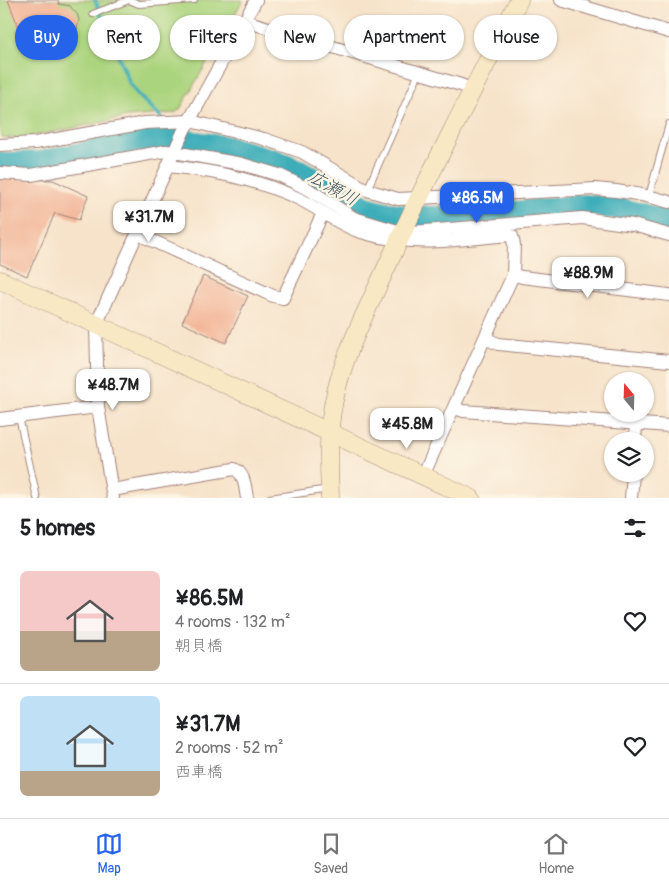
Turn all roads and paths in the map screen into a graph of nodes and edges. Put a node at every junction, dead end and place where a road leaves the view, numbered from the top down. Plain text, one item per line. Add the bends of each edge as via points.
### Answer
1 (129, 0) edge
2 (194, 0) edge
3 (256, 0) edge
4 (520, 0) edge
5 (561, 0) edge
6 (168, 1) edge
7 (93, 14) dead end
8 (248, 15) edge
9 (255, 24) edge
10 (669, 32) edge
11 (223, 60) edge
12 (419, 73) junction
13 (473, 90) junction
14 (669, 124) edge
15 (187, 125) junction
16 (0, 145) edge
17 (175, 150) junction
18 (169, 166) junction
19 (0, 173) edge
20 (367, 190) junction
21 (649, 196) junction
22 (416, 202) junction
23 (669, 202) edge
24 (324, 213) junction
25 (403, 232) junction
26 (138, 234) junction
27 (669, 235) edge
28 (513, 275) junction
29 (0, 280) edge
30 (669, 296) edge
31 (96, 325) junction
32 (485, 338) junction
33 (669, 361) edge
34 (98, 407) junction
35 (454, 408) junction
36 (19, 416) junction
37 (0, 419) edge
38 (636, 424) junction
39 (669, 426) edge
40 (636, 432) edge
41 (329, 434) junction
42 (424, 476) junction
43 (632, 482) edge
44 (330, 493) edge
45 (113, 494) edge
46 (37, 498) edge
47 (247, 498) edge
48 (270, 498) edge
49 (470, 498) edge
50 (631, 498) edge

1 - 6 lane via 139,4
1 - 7 lane
2 - 6 lane
3 - 8 street
4 - 13 street
5 - 10 street
9 - 12 street
11 - 15 street
12 - 13 street
12 - 20 lane
13 - 22 street
14 - 21 lane
15 - 16 street via 145,123 35,143
15 - 17 street
15 - 20 street via 264,139 302,152
17 - 18 street
17 - 19 street via 31,175
17 - 25 street via 279,175 354,218
18 - 24 street via 208,170 274,187
18 - 26 street
20 - 22 street
21 - 22 street via 595,189
21 - 23 street
22 - 25 street
24 - 25 street via 359,232
24 - 26 street via 283,298
25 - 27 street via 582,218 633,225
25 - 28 street via 423,242 512,236
25 - 41 street via 356,333 334,399
26 - 31 street
28 - 30 street
28 - 32 street
29 - 31 street
31 - 34 street
31 - 41 street
32 - 33 street via 498,344
32 - 35 street
34 - 36 street
34 - 45 street
35 - 38 street
35 - 42 street
36 - 37 street
36 - 46 lane
38 - 39 street
38 - 40 street
41 - 42 street
41 - 44 street
42 - 49 street
43 - 50 street
44 - 48 lane
45 - 47 street via 234,469 243,476

